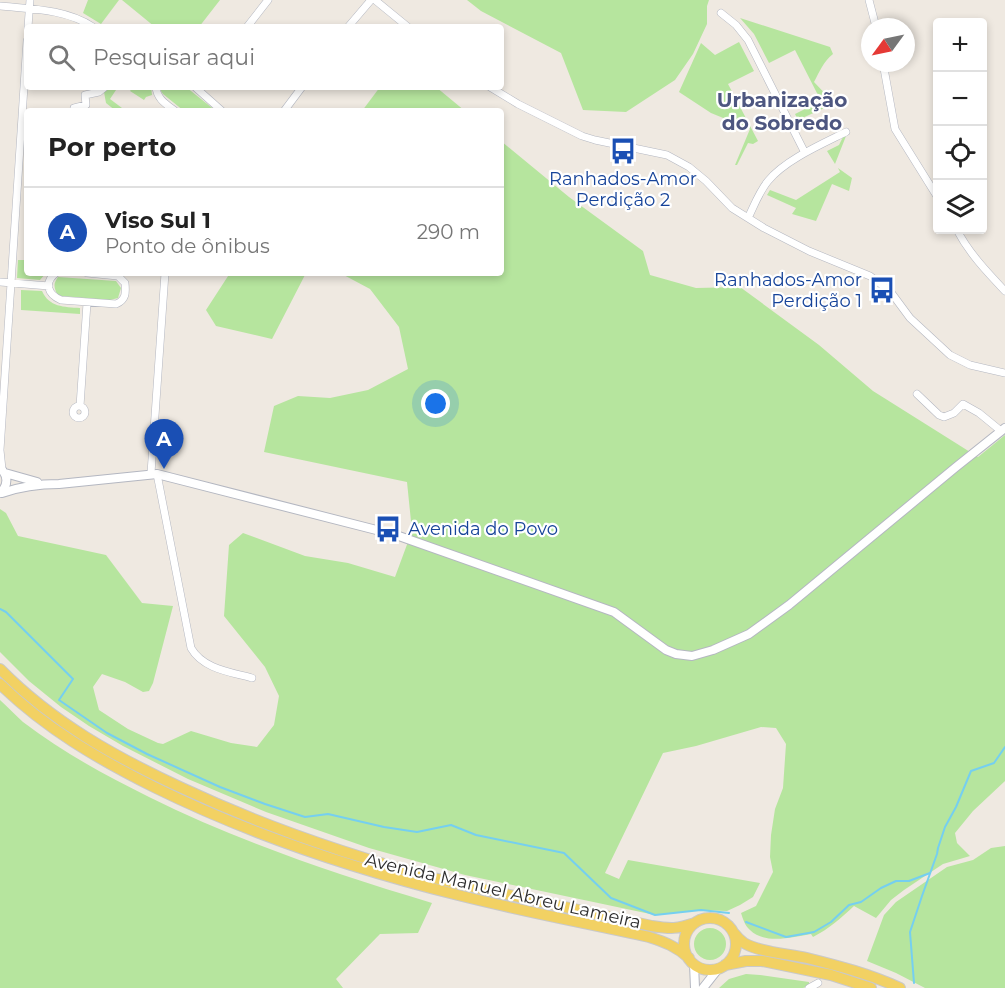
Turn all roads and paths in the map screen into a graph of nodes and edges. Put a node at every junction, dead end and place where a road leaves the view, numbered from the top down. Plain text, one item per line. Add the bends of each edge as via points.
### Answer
1 (30, 0) edge
2 (268, 0) edge
3 (373, 0) edge
4 (869, 0) edge
5 (0, 6) edge
6 (29, 9) junction
7 (721, 13) dead end
8 (874, 18) edge
9 (28, 24) edge
10 (87, 24) edge
11 (249, 24) edge
12 (351, 24) edge
13 (404, 24) edge
14 (885, 72) edge
15 (24, 83) edge
16 (101, 90) edge
17 (156, 90) edge
18 (200, 90) edge
19 (300, 90) edge
20 (495, 90) edge
21 (74, 108) dead end
22 (171, 108) edge
23 (219, 108) edge
24 (286, 108) edge
25 (846, 132) dead end
26 (805, 153) junction
27 (933, 190) edge
28 (747, 218) junction
29 (959, 234) edge
30 (52, 276) edge
31 (118, 276) edge
32 (165, 276) edge
33 (0, 282) edge
34 (10, 283) junction
35 (49, 286) junction
36 (1005, 291) edge
37 (87, 303) junction
38 (1005, 373) edge
39 (917, 394) dead end
40 (80, 406) dead end
41 (1003, 430) edge
42 (0, 450) edge
43 (2, 470) edge
44 (154, 473) junction
45 (43, 484) junction
46 (1, 493) edge
47 (0, 669) edge
48 (252, 678) dead end
49 (0, 684) edge
50 (695, 923) junction
51 (734, 933) junction
52 (692, 961) junction
53 (721, 967) junction
54 (818, 983) dead end
55 (695, 988) edge
56 (703, 988) edge
57 (809, 988) edge
58 (871, 988) edge
59 (900, 988) edge

1 - 6 street
2 - 11 street
3 - 12 street
3 - 13 street
4 - 8 street
5 - 6 street
6 - 9 street
6 - 10 street via 70,16
7 - 26 street via 748,40
14 - 27 street via 895,129
15 - 34 street
16 - 21 street via 85,95 86,105
17 - 22 street
18 - 23 street
19 - 24 street
20 - 28 street via 582,136 668,154 689,167
25 - 26 street
26 - 28 street via 767,181
28 - 38 street via 809,251 870,276 890,291 910,318 950,355 970,365
29 - 36 street
30 - 35 street
31 - 37 street via 125,283 126,296 121,302
32 - 44 street
33 - 34 street
34 - 35 street
34 - 42 street
35 - 37 street via 53,297
37 - 40 street
39 - 41 street via 939,415 954,413 963,404
41 - 44 street via 789,605 749,634 692,656 666,650 614,612 396,535
42 - 43 street
43 - 45 street
43 - 46 street via 7,481
44 - 45 street
44 - 48 street via 191,648 210,666
45 - 46 street
47 - 50 main road, Avenida Manuel Abreu Lameira via 51,714 92,742 218,805 281,830 380,864 449,882 652,926 680,928
49 - 52 main road, Avenida Manuel Abreu Lameira via 85,750 199,809 306,851 376,873 649,937 672,945
50 - 51 main road via 714,919
50 - 52 main road via 685,939 685,949
51 - 53 main road via 736,948 730,961
51 - 59 main road via 754,948 856,971
52 - 53 main road via 710,970
52 - 55 street
53 - 56 street
53 - 58 main road via 762,961 831,975
54 - 57 street

